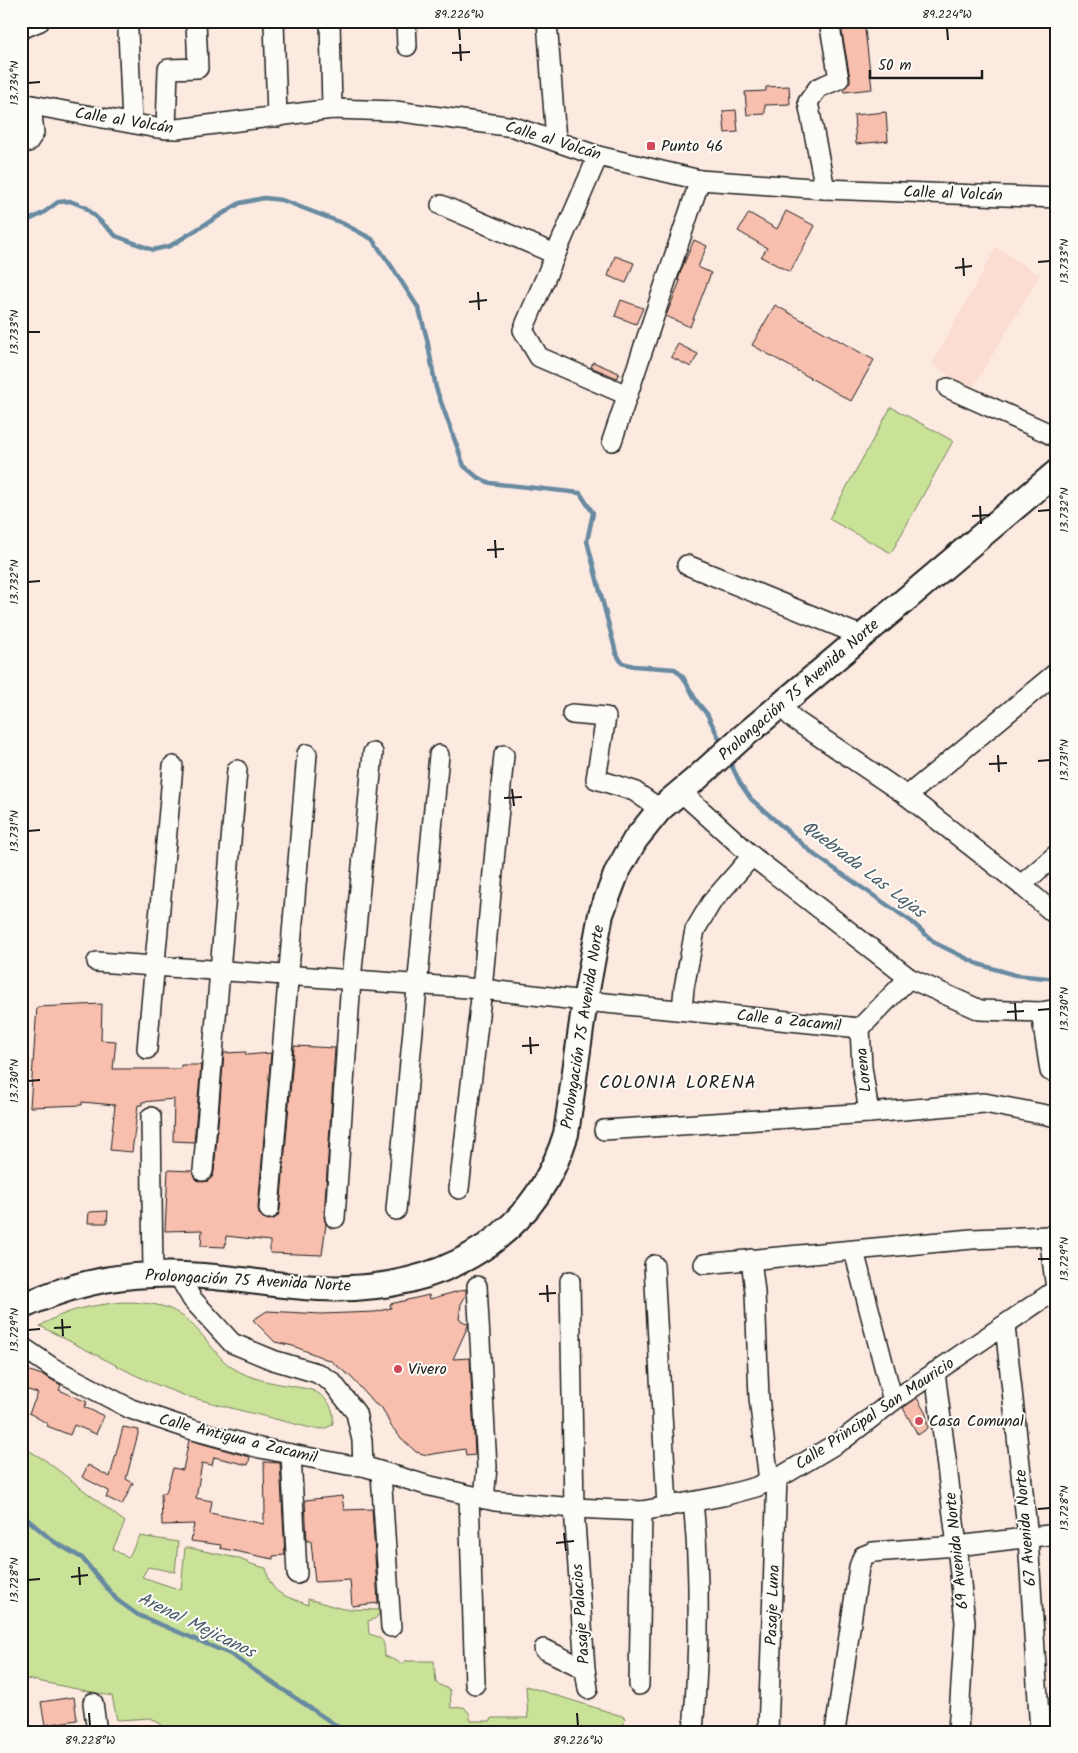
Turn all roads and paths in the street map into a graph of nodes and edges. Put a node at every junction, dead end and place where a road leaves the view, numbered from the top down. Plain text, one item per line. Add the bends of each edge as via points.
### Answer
1 (40, 21) edge
2 (196, 21) edge
3 (274, 21) edge
4 (330, 21) edge
5 (406, 21) edge
6 (547, 21) edge
7 (829, 21) edge
8 (21, 29) edge
9 (128, 31) dead end
10 (407, 46) dead end
11 (26, 104) edge
12 (332, 109) junction
13 (277, 117) junction
14 (132, 123) junction
15 (166, 129) junction
16 (556, 141) junction
17 (21, 143) edge
18 (598, 156) junction
19 (700, 180) junction
20 (825, 189) junction
21 (1057, 198) edge
22 (441, 205) dead end
23 (555, 254) junction
24 (948, 388) dead end
25 (627, 395) junction
26 (1057, 438) edge
27 (612, 442) dead end
28 (1057, 472) edge
29 (687, 565) dead end
30 (862, 636) junction
31 (1057, 672) edge
32 (779, 705) junction
33 (572, 714) dead end
34 (372, 753) dead end
35 (307, 754) dead end
36 (438, 755) dead end
37 (504, 755) dead end
38 (172, 766) dead end
39 (237, 770) dead end
40 (689, 785) junction
41 (907, 796) junction
42 (660, 809) junction
43 (1057, 854) edge
44 (752, 856) junction
45 (1021, 885) junction
46 (1057, 916) edge
47 (97, 962) dead end
48 (154, 966) junction
49 (219, 970) junction
50 (288, 975) junction
51 (909, 978) junction
52 (351, 980) junction
53 (417, 984) junction
54 (482, 989) junction
55 (585, 1001) junction
56 (682, 1010) junction
57 (1049, 1010) edge
58 (860, 1028) junction
59 (147, 1049) dead end
60 (1050, 1071) dead end
61 (869, 1113) junction
62 (1057, 1117) edge
63 (151, 1118) dead end
64 (604, 1130) dead end
65 (202, 1171) dead end
66 (459, 1189) dead end
67 (269, 1209) dead end
68 (396, 1210) dead end
69 (335, 1218) dead end
70 (854, 1251) junction
71 (751, 1259) junction
72 (704, 1264) dead end
73 (654, 1265) dead end
74 (153, 1274) junction
75 (178, 1275) junction
76 (570, 1281) dead end
77 (477, 1286) dead end
78 (1056, 1289) edge
79 (21, 1307) edge
80 (1005, 1326) junction
81 (21, 1346) edge
82 (935, 1372) junction
83 (893, 1401) junction
84 (291, 1454) junction
85 (363, 1466) junction
86 (381, 1473) junction
87 (773, 1479) junction
88 (476, 1497) junction
89 (693, 1502) junction
90 (667, 1507) junction
91 (574, 1508) junction
92 (642, 1511) junction
93 (1057, 1534) edge
94 (1028, 1538) junction
95 (957, 1546) junction
96 (297, 1574) dead end
97 (390, 1627) dead end
98 (544, 1649) dead end
99 (585, 1669) junction
100 (475, 1684) dead end
101 (639, 1685) dead end
102 (588, 1689) dead end
103 (94, 1703) dead end
104 (97, 1732) edge
105 (693, 1732) edge
106 (768, 1732) edge
107 (835, 1732) edge
108 (958, 1732) edge
109 (1040, 1732) edge

1 - 8 street
2 - 15 street via 198,68 168,69
3 - 13 street
4 - 12 street
5 - 10 street
6 - 16 street
7 - 20 street via 839,79 818,88 808,102
9 - 14 street
11 - 14 street, Calle al Volcán
11 - 17 street via 34,133 28,142
12 - 13 street, Calle al Volcán
12 - 16 street, Calle al Volcán via 395,111 495,124
13 - 15 street, Calle al Volcán
14 - 15 street, Calle al Volcán
16 - 18 street, Calle al Volcán
18 - 19 street, Calle al Volcán
18 - 23 street
19 - 20 street, Calle al Volcán
19 - 25 street
20 - 21 street, Calle al Volcán
22 - 23 street
23 - 25 street via 523,330 539,357
24 - 26 street
25 - 27 street
28 - 30 main road, Prolongación 75 Avenida Norte
29 - 30 street
30 - 32 main road, Prolongación 75 Avenida Norte
31 - 41 street
32 - 40 main road, Prolongación 75 Avenida Norte
32 - 41 street
33 - 42 street via 606,716 596,778 634,791
34 - 52 street
35 - 50 street
36 - 53 street
37 - 54 street
38 - 48 street
39 - 49 street
40 - 42 main road, Prolongación 75 Avenida Norte
40 - 44 street
41 - 45 street
42 - 55 main road, Prolongación 75 Avenida Norte via 635,840 617,872 601,914
43 - 45 street
44 - 51 street
44 - 56 street via 711,903 695,930
45 - 46 street
47 - 48 street, Calle a Zacamil
48 - 49 street, Calle a Zacamil
48 - 59 street
49 - 50 street, Calle a Zacamil
49 - 65 street
50 - 52 street, Calle a Zacamil
50 - 67 street
51 - 57 street via 980,1010
51 - 58 street, Calle a Zacamil
52 - 53 street, Calle a Zacamil
52 - 69 street
53 - 54 street, Calle a Zacamil
53 - 68 street
54 - 55 street, Calle a Zacamil
54 - 66 street
55 - 56 street, Calle a Zacamil
55 - 75 main road, Prolongación 75 Avenida Norte via 566,1134 560,1154 527,1210 474,1255 409,1280 366,1286 318,1288
56 - 58 street, Calle a Zacamil
57 - 60 street
58 - 61 street, Lorena
61 - 62 street via 984,1103
61 - 64 street
63 - 74 street
70 - 71 street
70 - 78 street via 972,1239 1049,1236
70 - 83 street
71 - 72 street
71 - 87 street, Pasaje Luna via 758,1398
73 - 90 street
74 - 75 main road, Prolongación 75 Avenida Norte
74 - 79 main road, Prolongación 75 Avenida Norte via 80,1285
75 - 85 street via 192,1299 232,1343 317,1373 332,1382 356,1413
76 - 91 street, Pasaje Palacios
77 - 88 street via 487,1467
78 - 80 street, Calle Principal San Mauricio
80 - 82 street, Calle Principal San Mauricio
80 - 94 street, 67 Avenida Norte
81 - 84 street, Calle Antigua a Zacamil via 53,1368 132,1409 190,1429
82 - 83 street, Calle Principal San Mauricio
82 - 95 street, 69 Avenida Norte
83 - 87 street, Calle Principal San Mauricio via 844,1439
84 - 85 street, Calle Antigua a Zacamil
84 - 96 street
85 - 86 street, Calle Antigua a Zacamil
86 - 88 street, Calle Antigua a Zacamil
86 - 97 street
87 - 89 street, Calle Principal San Mauricio via 724,1496
87 - 106 street, Pasaje Luna
88 - 91 street, Calle Principal San Mauricio
88 - 100 street
89 - 90 street, Calle Principal San Mauricio
89 - 105 street via 698,1620
90 - 92 street, Calle Principal San Mauricio
91 - 92 street, Calle Principal San Mauricio
91 - 99 street, Pasaje Palacios
92 - 101 street
93 - 94 street
94 - 95 street
94 - 109 street, 67 Avenida Norte
95 - 107 street via 873,1552 863,1556
95 - 108 street, 69 Avenida Norte via 965,1622
98 - 99 street
99 - 102 street, Pasaje Palacios
103 - 104 street

